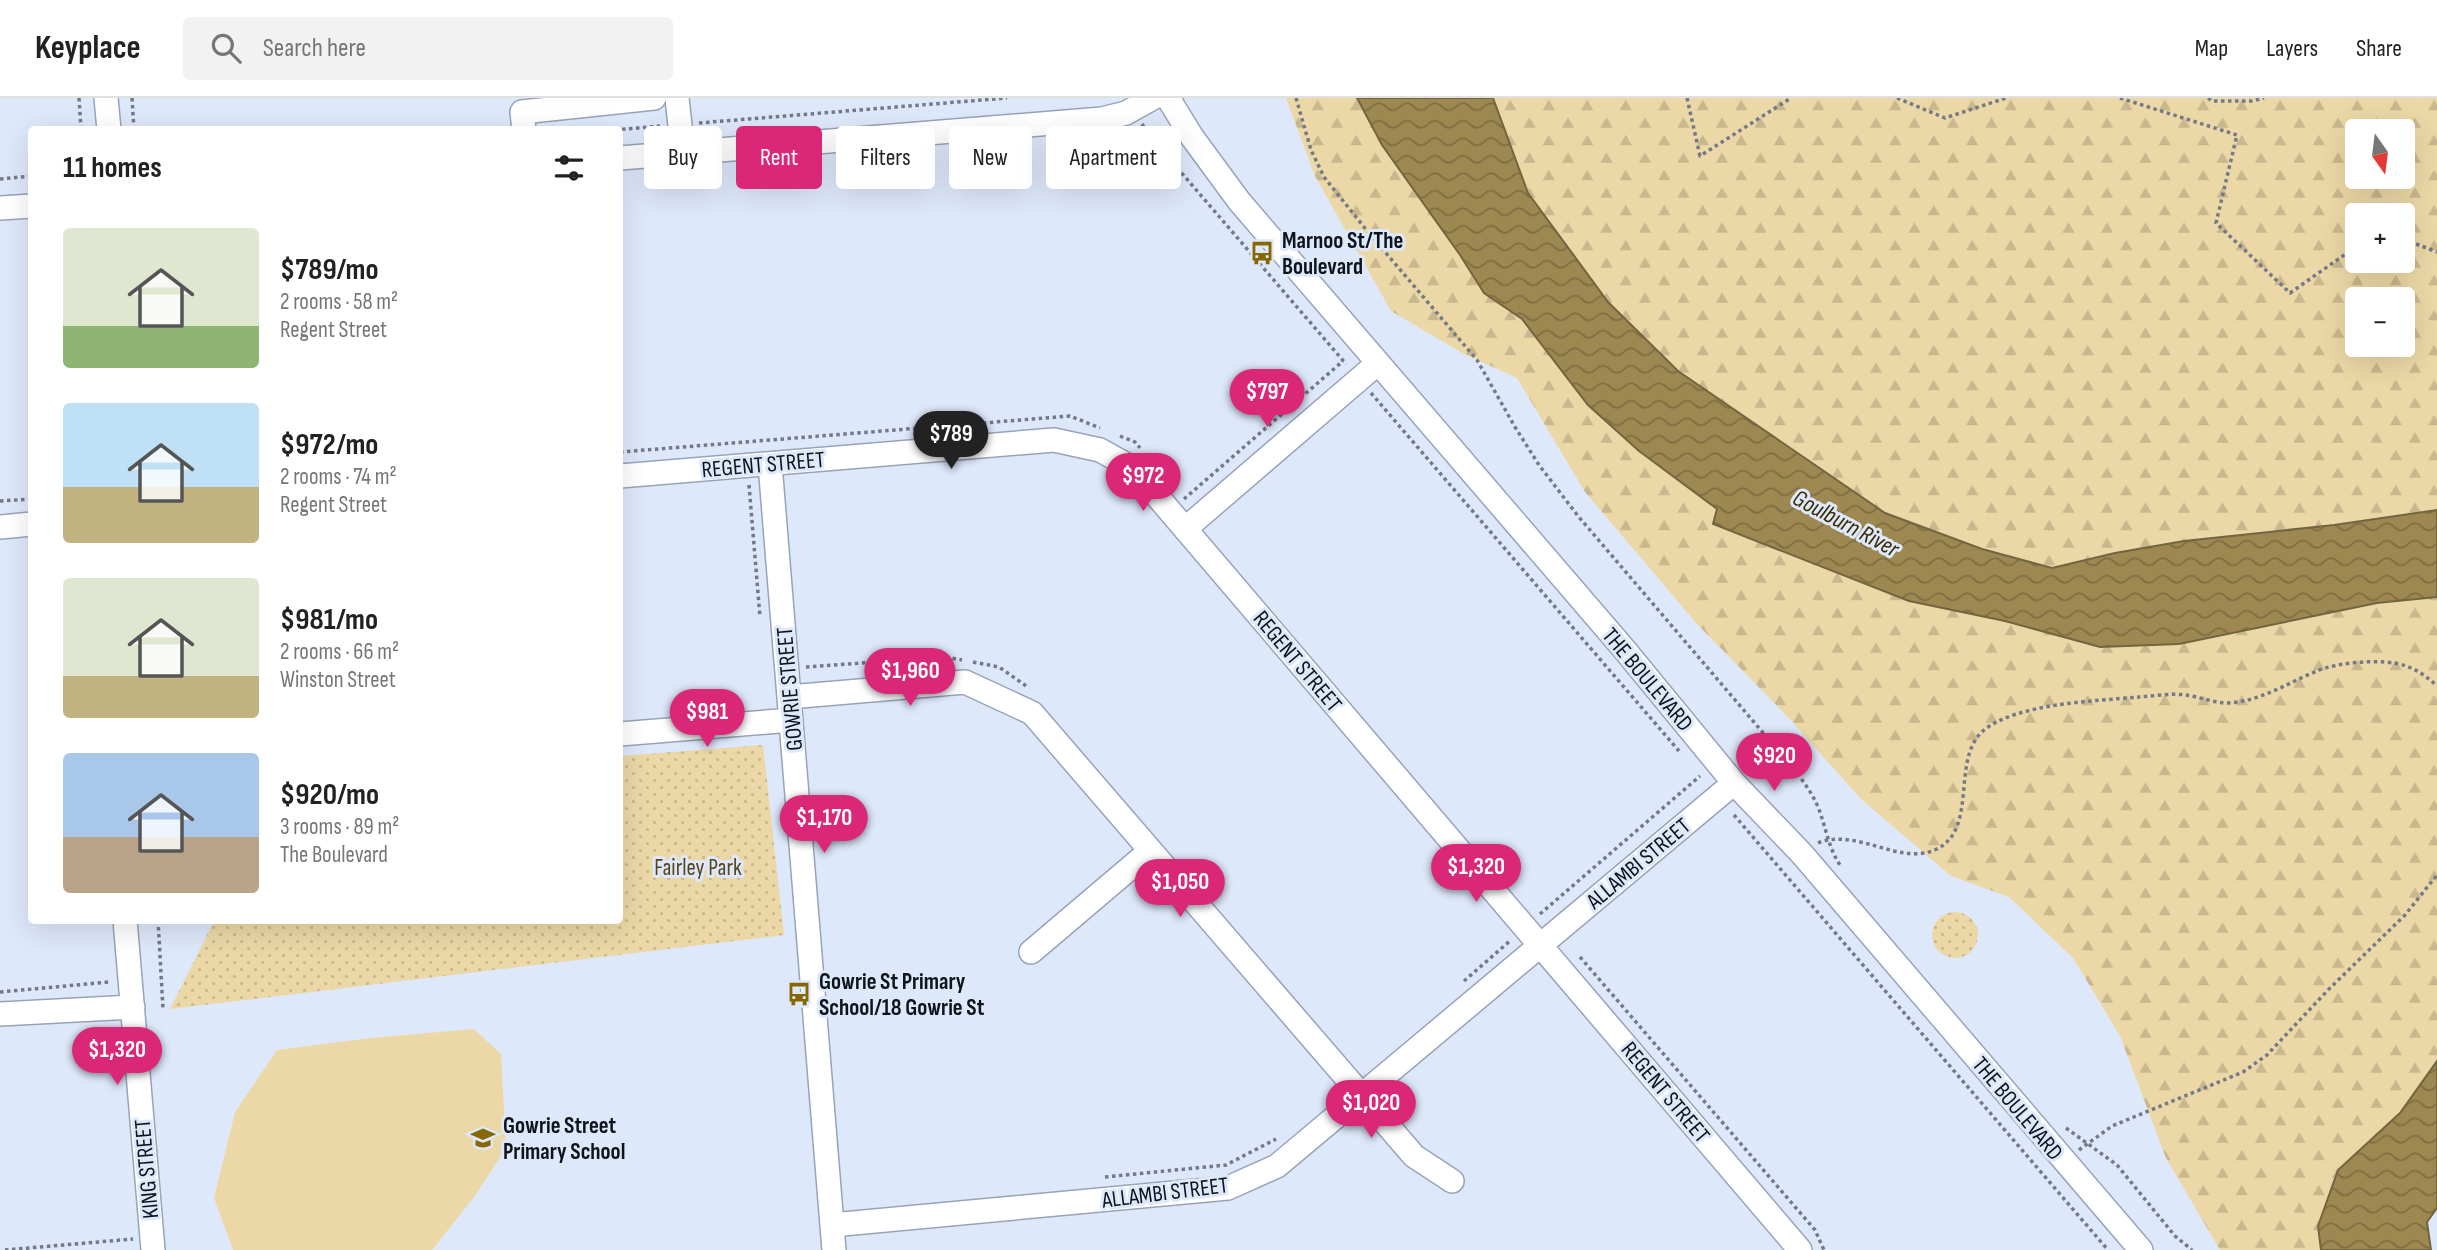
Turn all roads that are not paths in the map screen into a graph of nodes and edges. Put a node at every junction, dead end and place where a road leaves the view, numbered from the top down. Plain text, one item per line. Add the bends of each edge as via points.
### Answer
1 (106, 98) edge
2 (654, 98) edge
3 (677, 98) edge
4 (1168, 98) edge
5 (1143, 103) edge
6 (109, 126) edge
7 (524, 126) edge
8 (680, 126) edge
9 (722, 150) edge
10 (644, 156) edge
11 (623, 158) edge
12 (28, 206) edge
13 (0, 208) edge
14 (1378, 363) junction
15 (770, 464) junction
16 (623, 476) edge
17 (1192, 522) junction
18 (28, 524) edge
19 (0, 527) edge
20 (790, 708) junction
21 (623, 734) edge
22 (1726, 789) junction
23 (1150, 850) junction
24 (125, 924) edge
25 (1541, 944) junction
26 (1031, 952) dead end
27 (132, 1007) junction
28 (0, 1014) edge
29 (1362, 1095) junction
30 (1452, 1181) dead end
31 (832, 1225) junction
32 (153, 1250) edge
33 (834, 1250) edge
34 (1800, 1250) edge
35 (2141, 1250) edge

1 - 6 street
2 - 7 street via 522,112
3 - 8 street
4 - 14 street, THE BOULEVARD via 1239,201
5 - 9 street via 1102,119
10 - 11 street
12 - 13 street
14 - 17 street
14 - 22 street, THE BOULEVARD via 1624,649
15 - 16 street, REGENT STREET
15 - 17 street, REGENT STREET via 1054,440 1100,450 1134,469
15 - 20 street, GOWRIE STREET
17 - 25 street, REGENT STREET
18 - 19 street
20 - 21 street
20 - 23 street via 965,682 1032,713
20 - 31 street, GOWRIE STREET
22 - 25 street, ALLAMBI STREET
22 - 35 street, THE BOULEVARD via 1802,853
23 - 26 street
23 - 29 street
24 - 27 street, KING STREET
25 - 29 street, ALLAMBI STREET
25 - 34 street, REGENT STREET
27 - 28 street
27 - 32 street, KING STREET
29 - 30 street via 1414,1156
29 - 31 street, ALLAMBI STREET via 1277,1166 1228,1188
31 - 33 street, GOWRIE STREET

